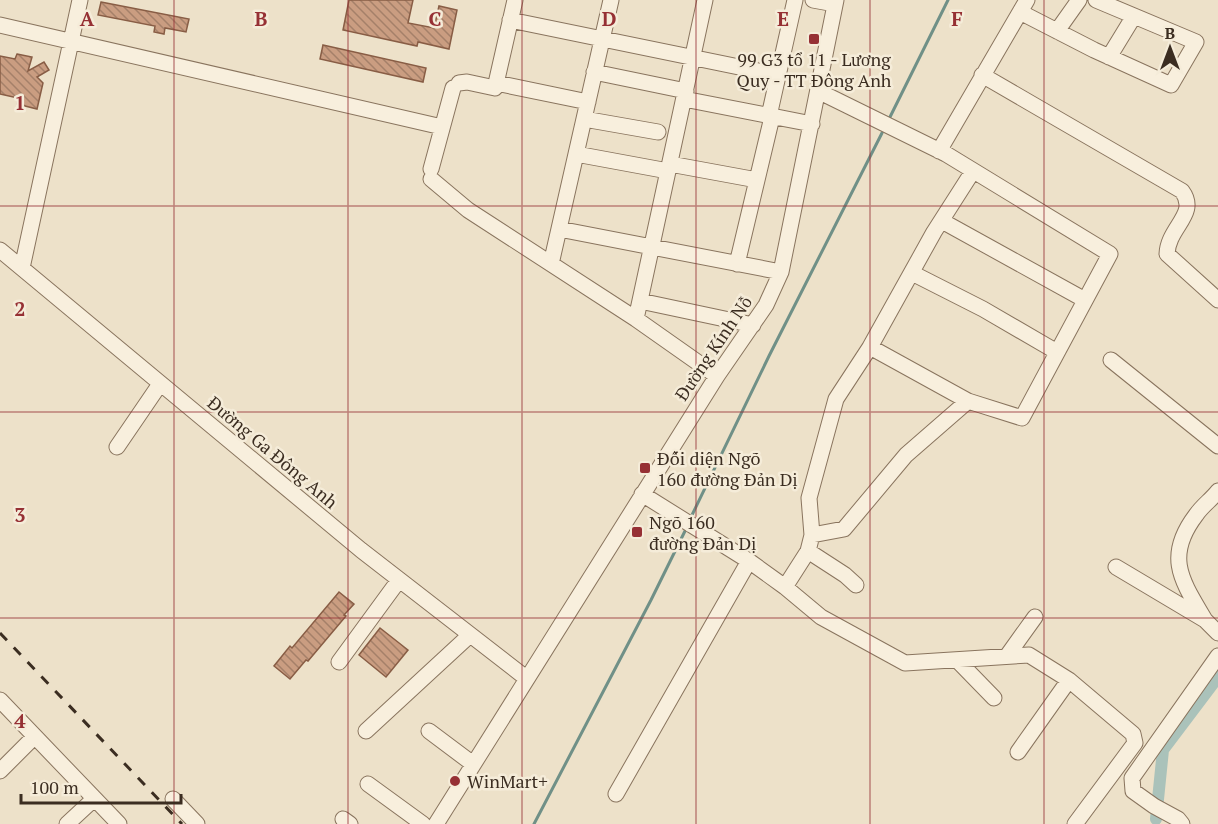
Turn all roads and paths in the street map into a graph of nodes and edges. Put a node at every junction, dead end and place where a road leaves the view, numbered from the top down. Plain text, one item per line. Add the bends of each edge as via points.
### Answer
1 (80, 0) edge
2 (515, 0) edge
3 (611, 0) edge
4 (705, 0) edge
5 (795, 0) edge
6 (813, 0) edge
7 (1079, 0) edge
8 (1096, 0) edge
9 (836, 2) edge
10 (1023, 6) edge
11 (1134, 16) junction
12 (510, 20) junction
13 (0, 26) edge
14 (1057, 31) junction
15 (602, 39) junction
16 (71, 42) junction
17 (1109, 57) junction
18 (693, 58) junction
19 (594, 72) junction
20 (778, 75) junction
21 (982, 75) junction
22 (496, 82) junction
23 (818, 91) junction
24 (685, 95) junction
25 (588, 102) junction
26 (771, 116) junction
27 (584, 119) junction
28 (812, 124) junction
29 (442, 127) junction
30 (658, 132) dead end
31 (939, 151) junction
32 (576, 154) junction
33 (669, 167) junction
34 (973, 171) junction
35 (757, 180) junction
36 (942, 221) junction
37 (559, 230) junction
38 (652, 248) junction
39 (0, 250) edge
40 (551, 264) junction
41 (737, 264) junction
42 (22, 268) junction
43 (780, 272) junction
44 (912, 273) junction
45 (1085, 300) junction
46 (1218, 300) edge
47 (640, 301) junction
48 (636, 319) junction
49 (753, 325) junction
50 (870, 347) junction
51 (1057, 352) junction
52 (1111, 360) dead end
53 (717, 376) junction
54 (160, 384) junction
55 (968, 401) junction
56 (1218, 446) edge
57 (117, 447) dead end
58 (1218, 491) edge
59 (642, 494) junction
60 (812, 535) junction
61 (808, 551) junction
62 (749, 561) junction
63 (1116, 567) dead end
64 (399, 580) junction
65 (856, 585) dead end
66 (785, 586) junction
67 (1035, 617) dead end
68 (1205, 620) junction
69 (1218, 633) edge
70 (470, 635) junction
71 (1007, 656) junction
72 (1218, 656) edge
73 (957, 660) junction
74 (339, 662) dead end
75 (526, 678) junction
76 (1069, 680) junction
77 (994, 698) dead end
78 (0, 700) edge
79 (366, 731) dead end
80 (429, 731) dead end
81 (34, 737) junction
82 (1018, 752) dead end
83 (473, 764) junction
84 (0, 771) edge
85 (368, 784) dead end
86 (616, 794) dead end
87 (93, 798) junction
88 (173, 799) dead end
89 (68, 824) edge
90 (119, 824) edge
91 (197, 824) edge
92 (423, 824) edge
93 (436, 824) edge
94 (1076, 824) edge
95 (1182, 824) edge

1 - 16 street
2 - 12 street
3 - 15 street
4 - 18 street
5 - 20 street
6 - 9 street
7 - 14 street
8 - 11 street
9 - 23 street, Đường Kính Nỗ
10 - 14 street
10 - 21 street
11 - 17 street
11 - 17 street via 1197,42 1172,85
12 - 15 street
12 - 22 street
13 - 16 street
14 - 17 street
15 - 18 street
15 - 19 street
16 - 29 street
16 - 42 street
18 - 20 street
18 - 24 street
19 - 24 street
19 - 25 street
20 - 26 street
21 - 31 street
21 - 46 street via 1182,191 1188,208 1167,243 1167,254
22 - 25 street
22 - 29 street via 495,88 467,82 456,86
23 - 28 street, Đường Kính Nỗ
23 - 31 street
24 - 26 street
24 - 33 street
25 - 27 street
26 - 28 street
26 - 35 street
27 - 30 street
27 - 32 street
28 - 43 street, Đường Kính Nỗ
29 - 40 street via 431,174 468,210
31 - 34 street
32 - 33 street
32 - 37 street
33 - 35 street
33 - 38 street
34 - 36 street
34 - 45 street via 1110,254
35 - 41 street
36 - 44 street
36 - 45 street
37 - 38 street
37 - 40 street
38 - 41 street
38 - 47 street
39 - 42 street, Đường Ga Đông Anh
40 - 48 street
41 - 43 street
42 - 54 street, Đường Ga Đông Anh
43 - 49 street, Đường Kính Nỗ
44 - 50 street
44 - 51 street
45 - 51 street
47 - 48 street
47 - 49 street
48 - 53 street
49 - 53 street, Đường Kính Nỗ
50 - 55 street
50 - 60 street via 836,399 809,498
51 - 55 street via 1022,418
52 - 56 street
53 - 59 street, Đường Kính Nỗ
54 - 57 street
54 - 64 street, Đường Ga Đông Anh
55 - 60 street via 906,455 844,529
58 - 68 street via 1196,514 1177,555 1182,582
59 - 62 street
59 - 75 street, Đường Kính Nỗ
60 - 61 street
61 - 65 street
61 - 66 street
62 - 66 street
62 - 86 street
63 - 68 street
64 - 70 street, Đường Ga Đông Anh
64 - 74 street
66 - 73 street via 821,617 905,663
67 - 71 street
68 - 69 street
70 - 75 street, Đường Ga Đông Anh
70 - 79 street
71 - 73 street
71 - 76 street via 1029,655
72 - 95 street via 1132,778 1133,790
73 - 77 street
75 - 83 street, Đường Kính Nỗ
76 - 82 street
76 - 94 street via 1135,738
78 - 81 street
80 - 83 street
81 - 84 street
81 - 87 street
83 - 93 street, Đường Kính Nỗ
85 - 92 street
87 - 89 street
87 - 90 street
88 - 91 street

